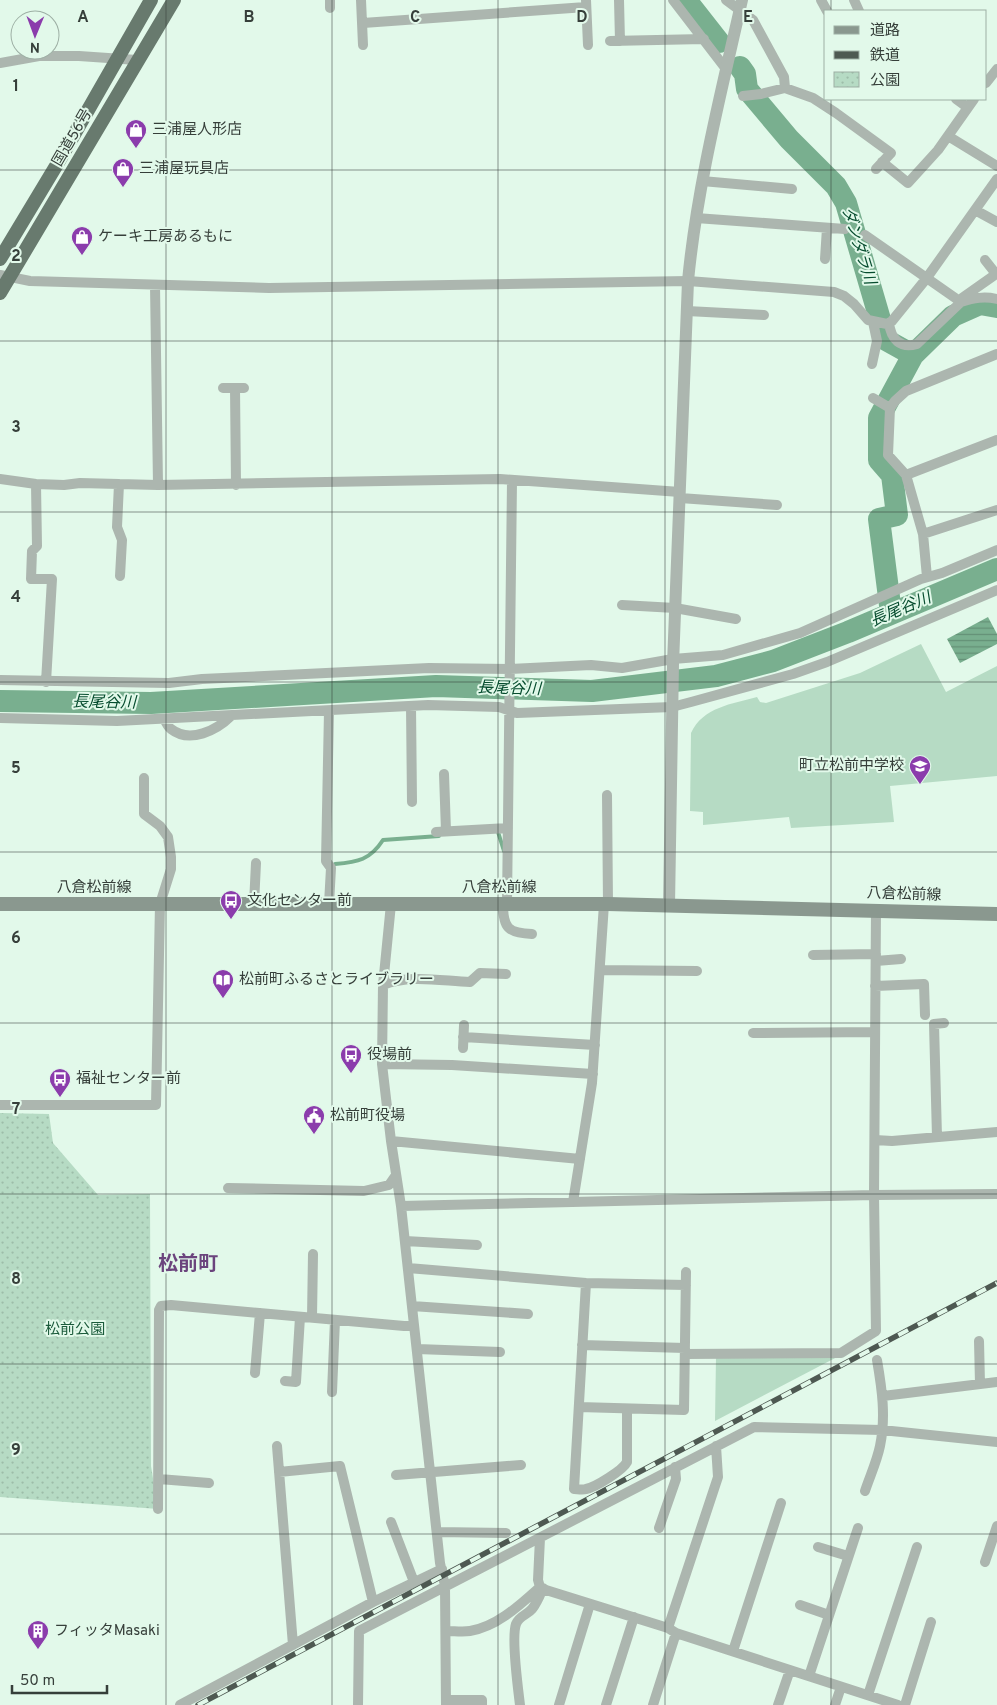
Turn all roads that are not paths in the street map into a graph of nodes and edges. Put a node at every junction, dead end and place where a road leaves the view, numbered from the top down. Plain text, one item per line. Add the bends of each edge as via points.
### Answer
1 (151, 0) edge
2 (174, 0) edge
3 (361, 0) edge
4 (619, 0) edge
5 (673, 0) edge
6 (726, 0) edge
7 (586, 4) edge
8 (741, 5) edge
9 (362, 23) junction
10 (704, 39) junction
11 (363, 45) dead end
12 (588, 45) dead end
13 (119, 58) junction
14 (137, 60) junction
15 (0, 63) edge
16 (726, 69) junction
17 (997, 69) edge
18 (987, 83) edge
19 (785, 88) junction
20 (745, 96) dead end
21 (971, 103) edge
22 (948, 136) junction
23 (997, 166) edge
24 (997, 179) edge
25 (702, 181) junction
26 (792, 189) dead end
27 (975, 210) junction
28 (696, 218) junction
29 (997, 222) edge
30 (827, 228) junction
31 (845, 228) dead end
32 (865, 235) dead end
33 (825, 259) dead end
34 (0, 260) edge
35 (985, 260) dead end
36 (5, 277) edge
37 (926, 279) junction
38 (688, 281) junction
39 (155, 286) junction
40 (0, 293) edge
41 (997, 299) edge
42 (960, 301) junction
43 (687, 311) junction
44 (764, 315) dead end
45 (882, 323) junction
46 (996, 358) edge
47 (872, 364) dead end
48 (223, 388) dead end
49 (997, 440) edge
50 (906, 474) junction
51 (0, 479) edge
52 (512, 481) junction
53 (36, 484) junction
54 (119, 484) junction
55 (158, 485) junction
56 (236, 485) junction
57 (680, 495) junction
58 (777, 505) dead end
59 (997, 510) edge
60 (923, 534) junction
61 (997, 550) edge
62 (120, 576) dead end
63 (927, 577) junction
64 (997, 590) edge
65 (622, 605) dead end
66 (675, 608) junction
67 (736, 619) dead end
68 (673, 662) junction
69 (510, 672) junction
70 (0, 680) edge
71 (46, 682) junction
72 (672, 705) junction
73 (411, 706) junction
74 (509, 709) junction
75 (329, 711) junction
76 (231, 716) junction
77 (0, 718) edge
78 (164, 719) junction
79 (444, 774) dead end
80 (144, 778) dead end
81 (607, 795) dead end
82 (412, 802) dead end
83 (508, 828) junction
84 (256, 863) dead end
85 (0, 904) edge
86 (160, 904) junction
87 (254, 904) junction
88 (329, 904) junction
89 (391, 904) junction
90 (505, 904) junction
91 (606, 904) junction
92 (669, 905) junction
93 (876, 910) junction
94 (997, 914) edge
95 (532, 934) dead end
96 (813, 955) dead end
97 (876, 958) junction
98 (901, 959) dead end
99 (600, 970) junction
100 (697, 971) dead end
101 (506, 974) dead end
102 (383, 985) junction
103 (876, 986) junction
104 (925, 1014) dead end
105 (944, 1023) dead end
106 (464, 1025) dead end
107 (875, 1032) junction
108 (753, 1033) dead end
109 (464, 1037) junction
110 (595, 1045) junction
111 (463, 1048) dead end
112 (382, 1064) junction
113 (593, 1074) junction
114 (0, 1105) edge
115 (997, 1132) edge
116 (937, 1137) junction
117 (875, 1140) junction
118 (391, 1142) junction
119 (580, 1159) junction
120 (396, 1174) junction
121 (228, 1188) dead end
122 (997, 1194) edge
123 (874, 1195) junction
124 (574, 1202) junction
125 (401, 1206) junction
126 (405, 1240) junction
127 (477, 1245) dead end
128 (313, 1254) dead end
129 (408, 1268) junction
130 (686, 1272) dead end
131 (586, 1283) junction
132 (686, 1284) junction
133 (412, 1306) junction
134 (260, 1313) junction
135 (528, 1314) dead end
136 (300, 1317) junction
137 (312, 1318) junction
138 (335, 1320) junction
139 (414, 1326) junction
140 (979, 1341) dead end
141 (582, 1344) junction
142 (417, 1349) junction
143 (685, 1351) junction
144 (500, 1352) dead end
145 (876, 1360) dead end
146 (255, 1373) dead end
147 (284, 1381) dead end
148 (997, 1382) edge
149 (980, 1384) junction
150 (332, 1392) dead end
151 (883, 1396) junction
152 (579, 1407) junction
153 (627, 1409) junction
154 (882, 1430) junction
155 (997, 1442) edge
156 (278, 1446) dead end
157 (716, 1446) junction
158 (522, 1464) dead end
159 (675, 1468) junction
160 (430, 1471) junction
161 (280, 1472) junction
162 (396, 1475) dead end
163 (159, 1479) junction
164 (209, 1483) dead end
165 (865, 1491) dead end
166 (781, 1503) dead end
167 (158, 1509) dead end
168 (391, 1522) dead end
169 (997, 1526) edge
170 (659, 1528) dead end
171 (858, 1528) dead end
172 (437, 1532) junction
173 (506, 1533) dead end
174 (540, 1538) junction
175 (818, 1547) dead end
176 (917, 1547) dead end
177 (848, 1556) junction
178 (985, 1562) dead end
179 (442, 1569) junction
180 (414, 1582) junction
181 (445, 1586) junction
182 (541, 1587) junction
183 (372, 1602) junction
184 (590, 1604) junction
185 (800, 1605) dead end
186 (829, 1615) junction
187 (634, 1618) junction
188 (931, 1622) dead end
189 (672, 1630) junction
190 (446, 1631) junction
191 (293, 1645) junction
192 (733, 1651) junction
193 (790, 1670) junction
194 (809, 1676) junction
195 (841, 1687) junction
196 (874, 1700) edge
197 (446, 1703) edge
198 (180, 1705) edge
199 (358, 1705) edge
200 (482, 1705) edge
201 (520, 1705) edge
202 (559, 1705) edge
203 (606, 1705) edge
204 (653, 1705) edge
205 (778, 1705) edge
206 (835, 1705) edge
207 (898, 1705) edge
208 (905, 1705) edge

1 - 13 highway, 国道56号
2 - 14 highway, 国道56号
3 - 9 street
4 - 10 street via 615,41
5 - 10 street
6 - 8 street
7 - 9 street
7 - 12 street
8 - 16 street
8 - 19 street via 754,20 784,77
9 - 11 street
10 - 16 street
13 - 14 street
13 - 15 street via 39,56
13 - 34 highway, 国道56号
14 - 36 highway, 国道56号
16 - 25 street
17 - 18 street
19 - 20 street
19 - 22 street via 813,98 869,136 891,154 879,165 908,183
21 - 22 street
22 - 23 street
24 - 27 street
25 - 26 street
25 - 28 street
27 - 29 street
27 - 37 street
28 - 30 street
28 - 38 street
30 - 31 street
30 - 33 street
32 - 37 street
35 - 42 street via 996,274
36 - 39 street
36 - 40 highway, 国道56号
37 - 42 street
37 - 45 street
38 - 39 street via 269,288
38 - 43 street
38 - 45 street via 834,292 854,304 868,320
39 - 55 street
41 - 42 street via 986,296
42 - 45 street via 917,344 910,346 904,346
43 - 44 street
43 - 57 street
45 - 47 street
46 - 50 street via 906,391 883,404 888,455
48 - 56 street via 239,388
49 - 50 street
50 - 60 street
51 - 53 street
52 - 56 street
52 - 57 street
52 - 69 street
53 - 54 street
53 - 71 street via 37,546 32,551 31,579 52,579
54 - 55 street
54 - 62 street
55 - 56 street
57 - 58 street
57 - 66 street
59 - 60 street
60 - 63 street
61 - 63 street
63 - 68 street via 800,633 723,655
64 - 72 street via 801,671
65 - 66 street
66 - 67 street
66 - 68 street
68 - 69 street via 622,668 591,665
68 - 72 street
69 - 71 street via 429,668 169,683
69 - 74 street
70 - 71 street
72 - 74 street via 517,713
72 - 92 street
73 - 74 street via 473,705
73 - 75 street
73 - 82 street
74 - 83 street
75 - 76 street
75 - 88 street via 326,861 331,868
76 - 78 street
76 - 78 street via 215,730 186,735 170,728
77 - 78 street
79 - 83 street via 441,832
80 - 86 street via 144,814 168,837 171,857 171,869
81 - 91 street
83 - 90 street
84 - 87 street
85 - 86 main road, 八倉松前線
86 - 87 main road, 八倉松前線
86 - 114 street via 156,1105
87 - 88 main road, 八倉松前線
88 - 89 main road, 八倉松前線
89 - 90 main road, 八倉松前線
89 - 102 street
90 - 91 main road, 八倉松前線
90 - 95 street via 503,918 511,931
91 - 92 main road, 八倉松前線
91 - 99 street
92 - 93 main road, 八倉松前線
93 - 94 main road, 八倉松前線
93 - 97 street
96 - 97 street
97 - 98 street
97 - 103 street
99 - 100 street
99 - 110 street
101 - 102 street via 480,973 470,982 406,979
102 - 112 street
103 - 104 street via 924,984
103 - 107 street
105 - 116 street via 934,1024
106 - 109 street
107 - 108 street
107 - 117 street
109 - 110 street
109 - 111 street
110 - 113 street
112 - 113 street
112 - 118 street
113 - 119 street
115 - 116 street
116 - 117 street
117 - 123 street
118 - 119 street
118 - 120 street
119 - 124 street
120 - 121 street via 389,1184 364,1191
120 - 125 street
122 - 123 street
123 - 124 street
123 - 143 street via 876,1331 841,1353
124 - 125 street
125 - 126 street
126 - 127 street
126 - 129 street
128 - 137 street
129 - 131 street
129 - 133 street
130 - 132 street
131 - 132 street
131 - 141 street
132 - 143 street
133 - 135 street
133 - 139 street
134 - 136 street
134 - 146 street
134 - 163 street via 170,1304 161,1306
136 - 137 street
136 - 147 street via 296,1382
137 - 138 street
138 - 139 street
138 - 150 street
139 - 142 street
140 - 149 street
141 - 143 street
141 - 152 street
142 - 144 street
142 - 160 street
143 - 153 street via 684,1410
145 - 151 street
148 - 149 street
149 - 151 street
151 - 154 street
152 - 153 street
152 - 153 street via 574,1489 586,1489 625,1467
154 - 155 street
154 - 157 street via 754,1427
154 - 165 street via 880,1447
156 - 161 street
157 - 159 street
157 - 189 street via 718,1477
158 - 160 street
159 - 170 street via 676,1480
159 - 174 street
160 - 162 street
160 - 172 street
161 - 183 street via 340,1466
161 - 191 street
163 - 164 street
163 - 167 street
166 - 192 street
168 - 180 street
169 - 178 street
171 - 177 street
172 - 173 street
172 - 179 street
174 - 181 street
174 - 182 street via 538,1580
175 - 177 street
176 - 196 street
177 - 186 street
179 - 180 street
179 - 181 street
180 - 183 street
181 - 190 street
181 - 199 street via 359,1631
182 - 184 street
182 - 190 street via 484,1628
182 - 201 street via 533,1608 516,1624 514,1637
183 - 191 street
184 - 187 street
184 - 202 street
185 - 186 street
186 - 194 street
187 - 189 street
187 - 203 street
188 - 208 street
189 - 192 street
189 - 204 street
190 - 197 street
191 - 198 street
192 - 193 street
193 - 194 street
193 - 205 street
194 - 195 street
195 - 196 street
195 - 206 street
196 - 207 street
197 - 200 street via 482,1700

